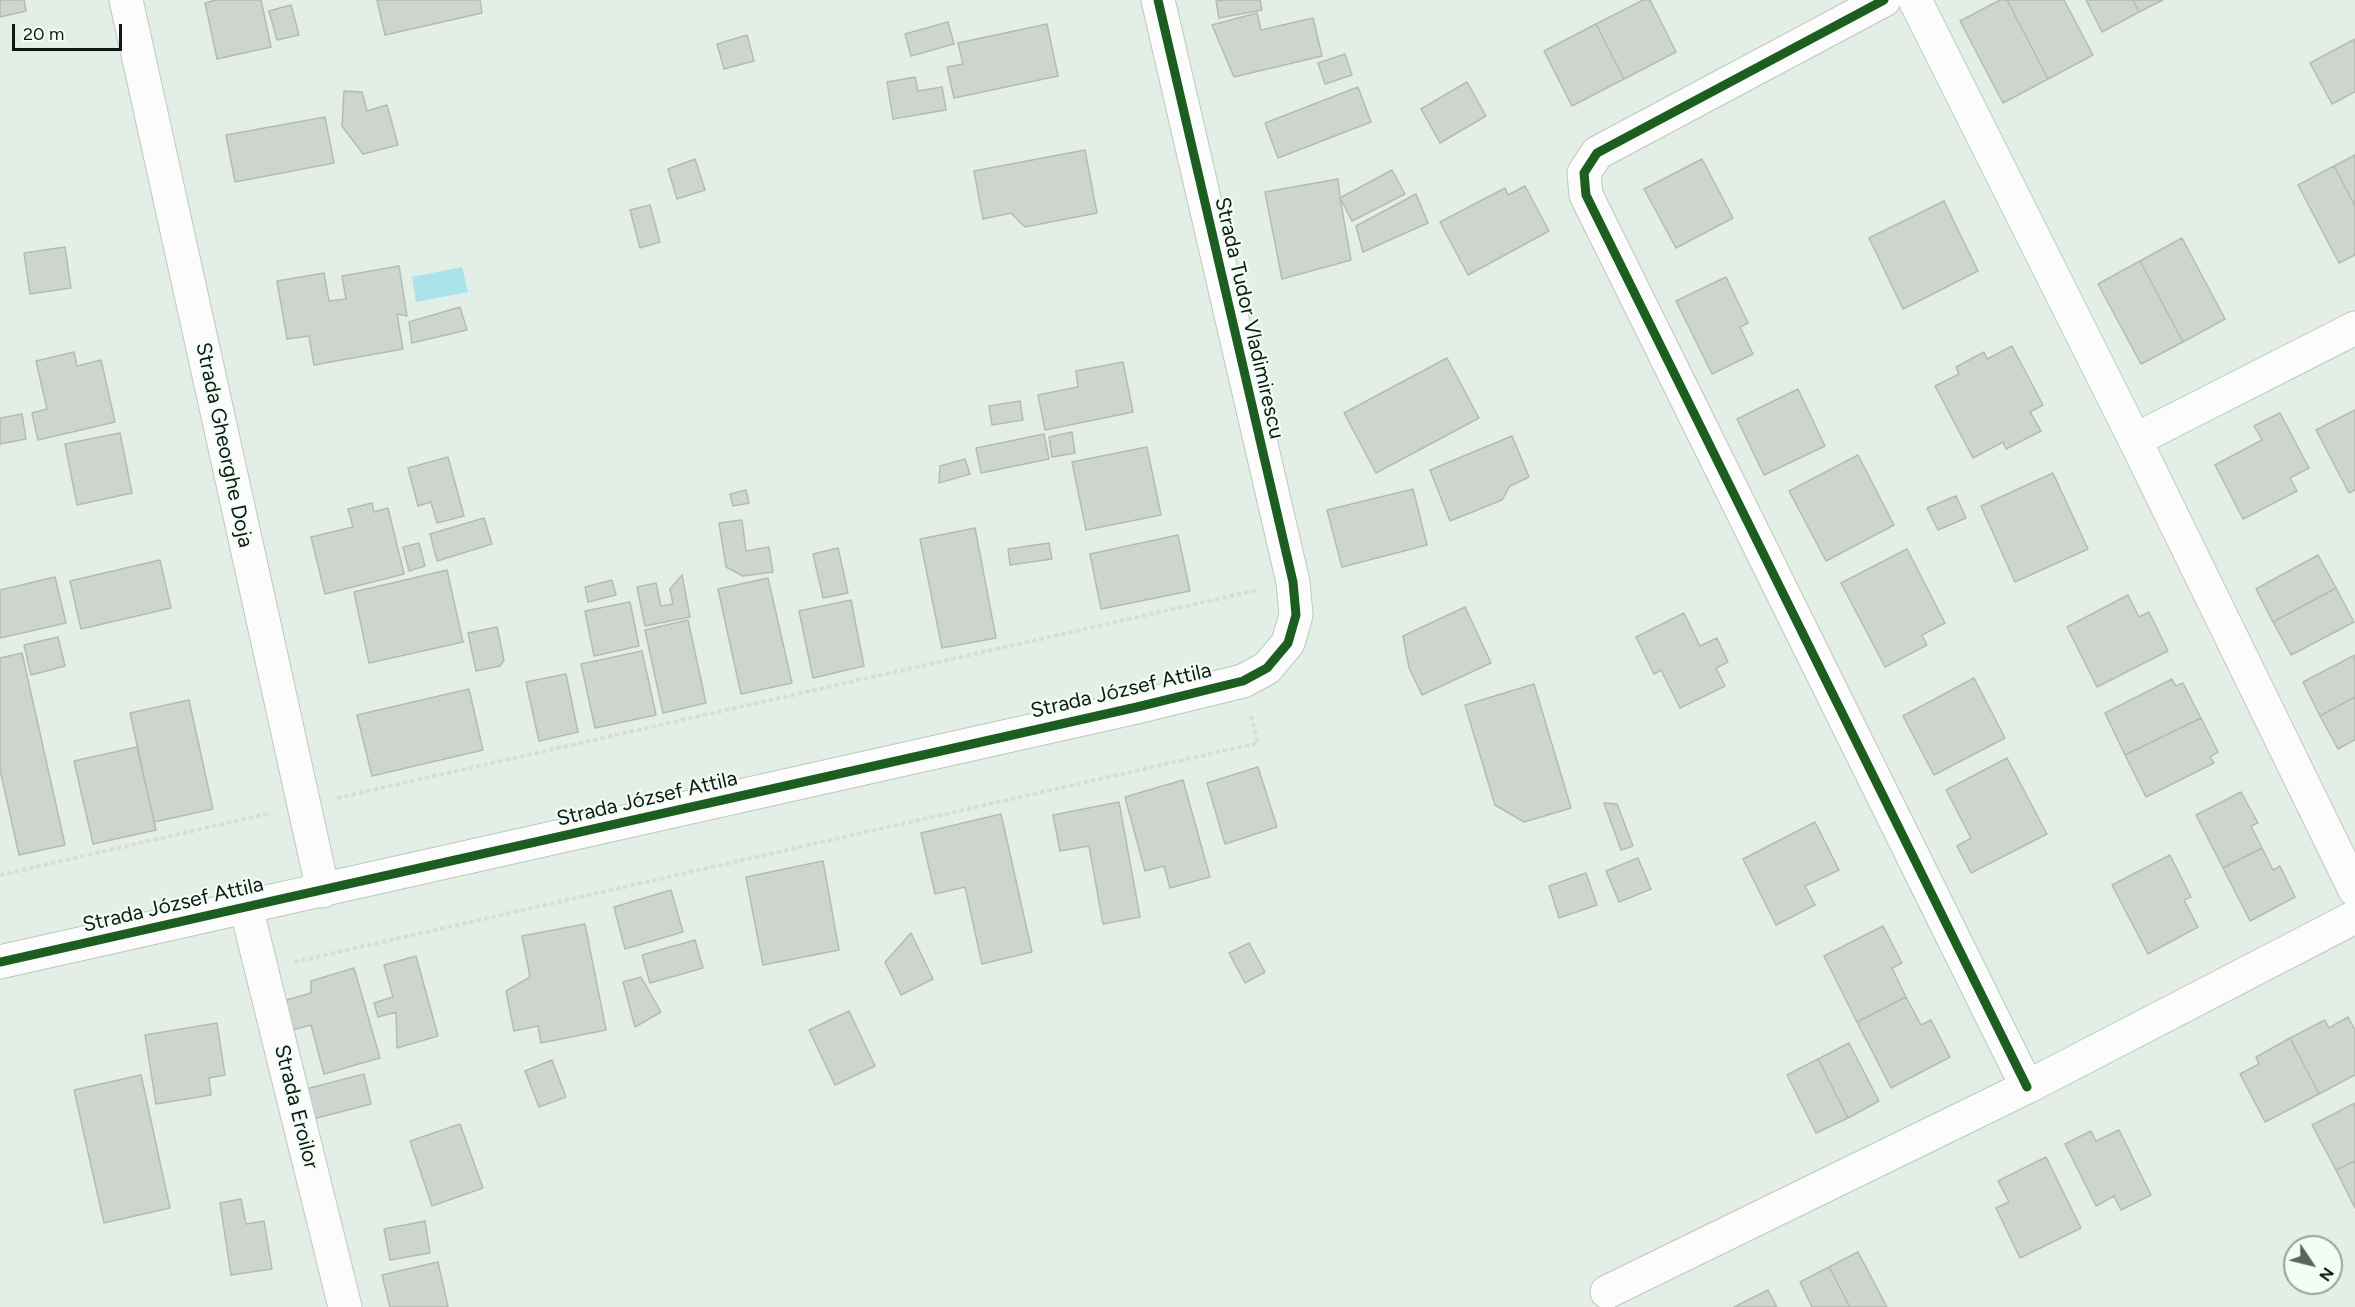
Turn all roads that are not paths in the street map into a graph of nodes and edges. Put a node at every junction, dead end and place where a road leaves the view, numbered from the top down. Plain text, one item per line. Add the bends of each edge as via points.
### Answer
1 (126, 0) edge
2 (1158, 0) edge
3 (1884, 0) edge
4 (1915, 0) edge
5 (2355, 328) edge
6 (2135, 440) junction
7 (1288, 643) joint
8 (2355, 890) edge
9 (323, 891) junction
10 (246, 907) junction
11 (2355, 917) edge
12 (0, 962) edge
13 (2027, 1087) junction
14 (1607, 1292) dead end
15 (345, 1307) edge

1 - 9 street, Strada Gheorghe Doja
2 - 7 street, Strada Tudor Vladimirescu via 1293,582 1296,615
3 - 13 street via 1597,153 1584,172 1586,195
4 - 6 street
5 - 6 street
6 - 8 street
7 - 9 street, Strada József Attila via 1267,668 1243,681
9 - 10 street, Strada József Attila
10 - 12 street, Strada József Attila
10 - 15 street, Strada Eroilor
11 - 13 street
13 - 14 street

